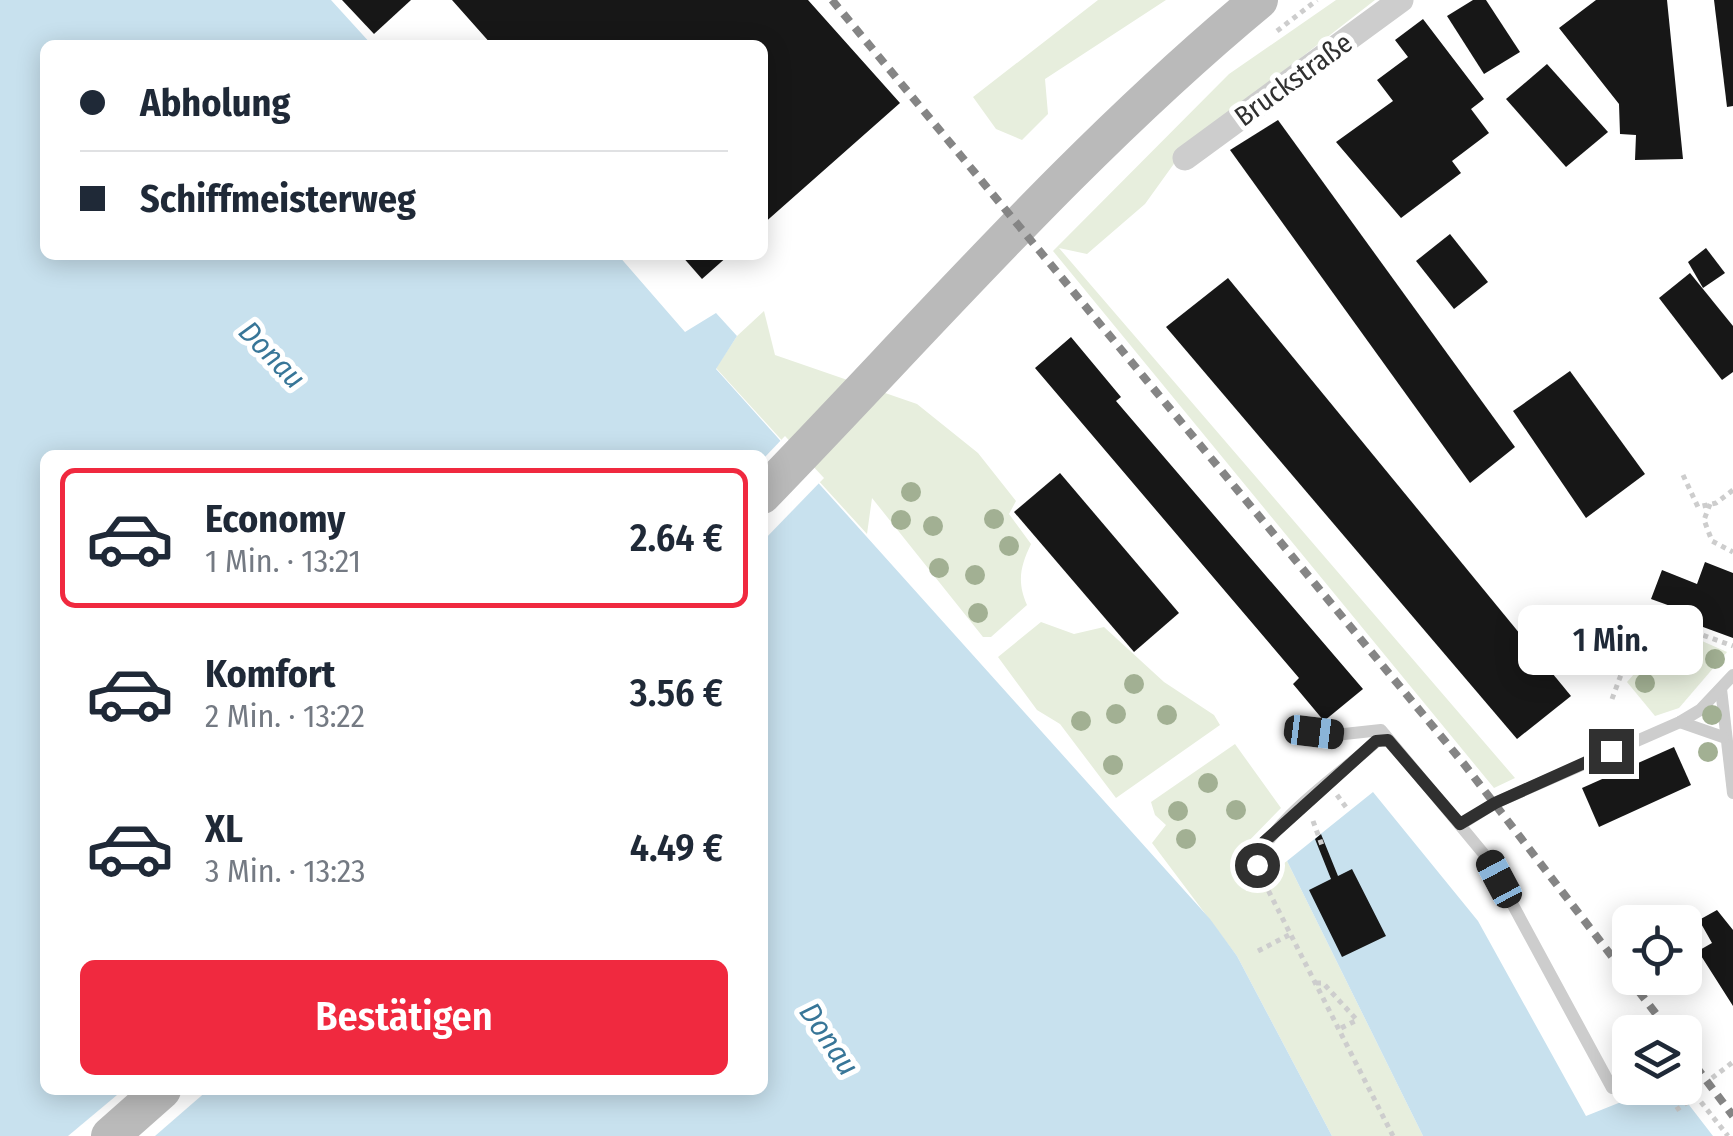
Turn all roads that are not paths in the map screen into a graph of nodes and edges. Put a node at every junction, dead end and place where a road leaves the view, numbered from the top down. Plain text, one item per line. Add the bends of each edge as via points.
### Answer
1 (1259, 0) edge
2 (1401, 0) edge
3 (1185, 158) dead end
4 (768, 490) edge
5 (1733, 675) edge
6 (1721, 689) junction
7 (1680, 722) junction
8 (1294, 730) dead end
9 (1723, 737) junction
10 (1388, 740) junction
11 (1733, 793) edge
12 (1460, 824) junction
13 (1257, 865) road end
14 (1612, 1088) dead end
15 (156, 1095) edge
16 (110, 1136) edge

1 - 4 main road via 1186,61
2 - 3 street, Bruckstraße
5 - 6 lane
6 - 7 lane
6 - 9 lane
7 - 9 lane
7 - 12 lane
8 - 10 lane via 1381,730
9 - 11 lane
10 - 12 lane
10 - 13 lane via 1376,741 1282,824 1264,842
12 - 14 lane via 1488,860
15 - 16 main road

